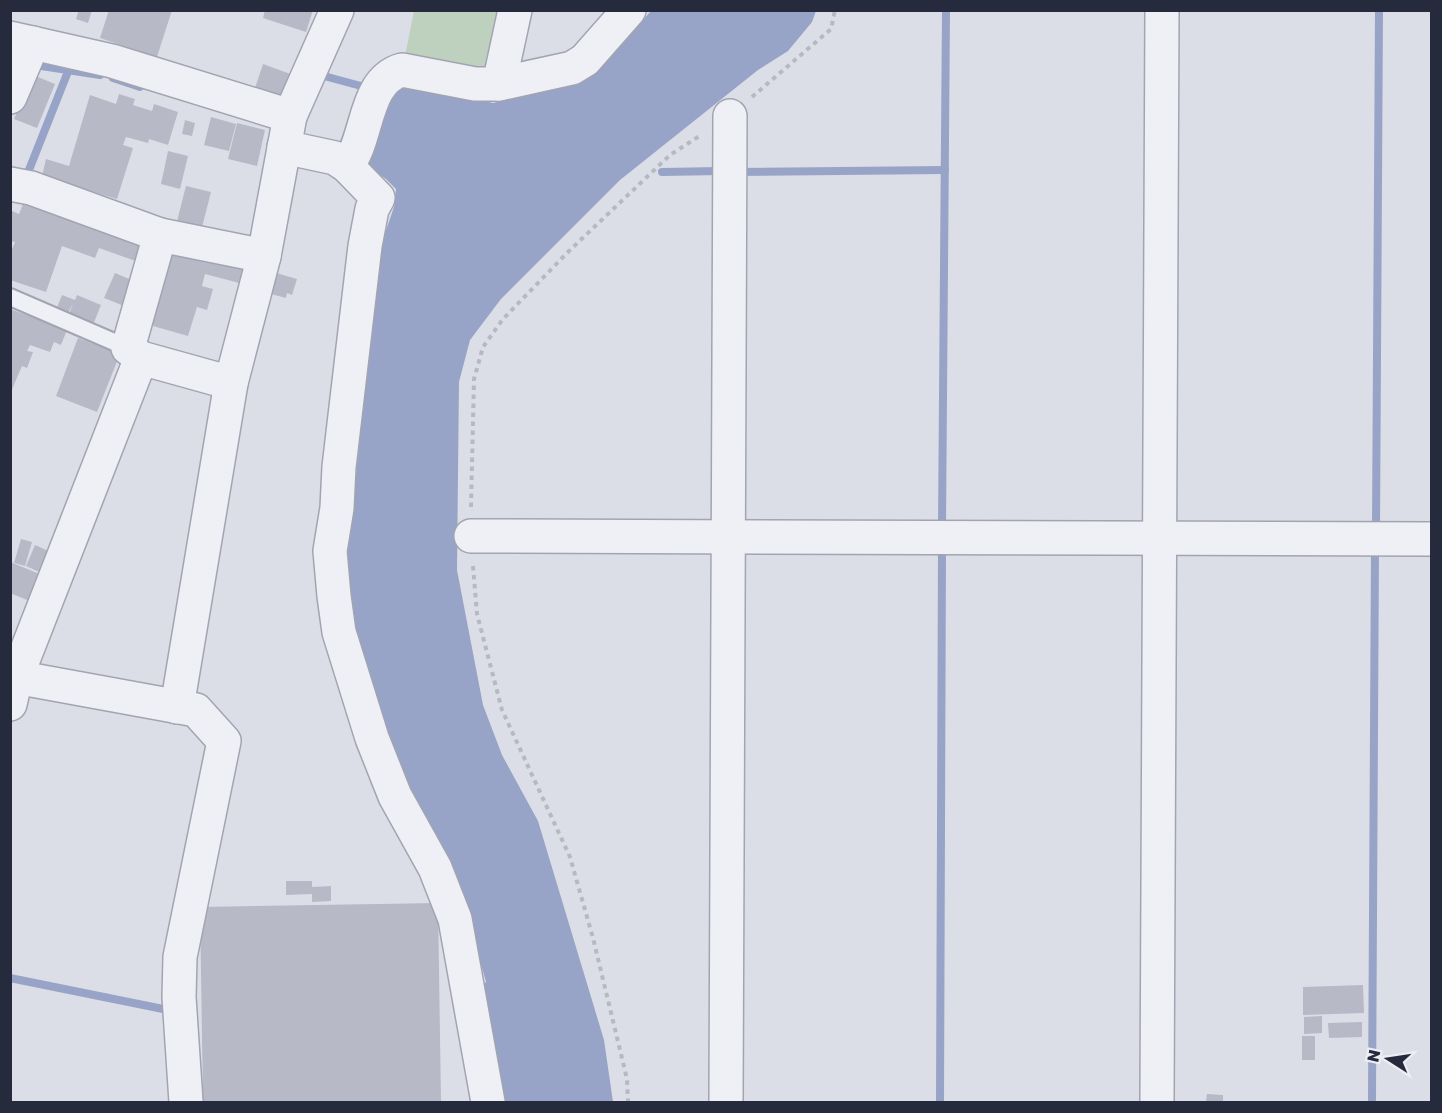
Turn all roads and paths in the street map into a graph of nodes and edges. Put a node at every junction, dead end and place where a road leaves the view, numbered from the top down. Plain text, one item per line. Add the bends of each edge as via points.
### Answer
1 (337, 10) edge
2 (515, 10) edge
3 (629, 10) edge
4 (835, 10) edge
5 (1162, 10) edge
6 (22, 40) edge
7 (499, 84) junction
8 (10, 97) edge
9 (730, 116) junction
10 (287, 132) junction
11 (347, 166) junction
12 (10, 184) edge
13 (160, 235) junction
14 (264, 256) junction
15 (10, 297) edge
16 (134, 353) junction
17 (231, 383) junction
18 (728, 535) junction
19 (471, 536) junction
20 (1159, 538) junction
21 (1431, 538) edge
22 (12, 686) edge
23 (177, 707) junction
24 (186, 1102) edge
25 (488, 1102) edge
26 (628, 1102) edge
27 (726, 1102) edge
28 (1157, 1102) edge

1 - 10 street
2 - 7 street
3 - 7 street via 585,60 572,68
4 - 9 path via 831,28
5 - 20 street
6 - 8 street
6 - 10 street via 112,62
7 - 11 street via 393,72 376,92 355,157
9 - 18 street
9 - 19 path via 670,155 569,251 503,319 483,347 474,379
10 - 11 street
10 - 14 street
11 - 25 street via 378,198 365,246 330,551 339,632 372,738 395,796 435,868 455,919
12 - 13 street
13 - 14 street
13 - 16 street
14 - 17 street
15 - 16 lane
16 - 17 street
16 - 22 street
17 - 23 street
18 - 19 street
18 - 20 street
18 - 27 street
19 - 26 path via 477,614 502,710 570,857 627,1079
20 - 21 street
20 - 28 street
22 - 23 street
23 - 24 street via 196,710 224,741 180,957

